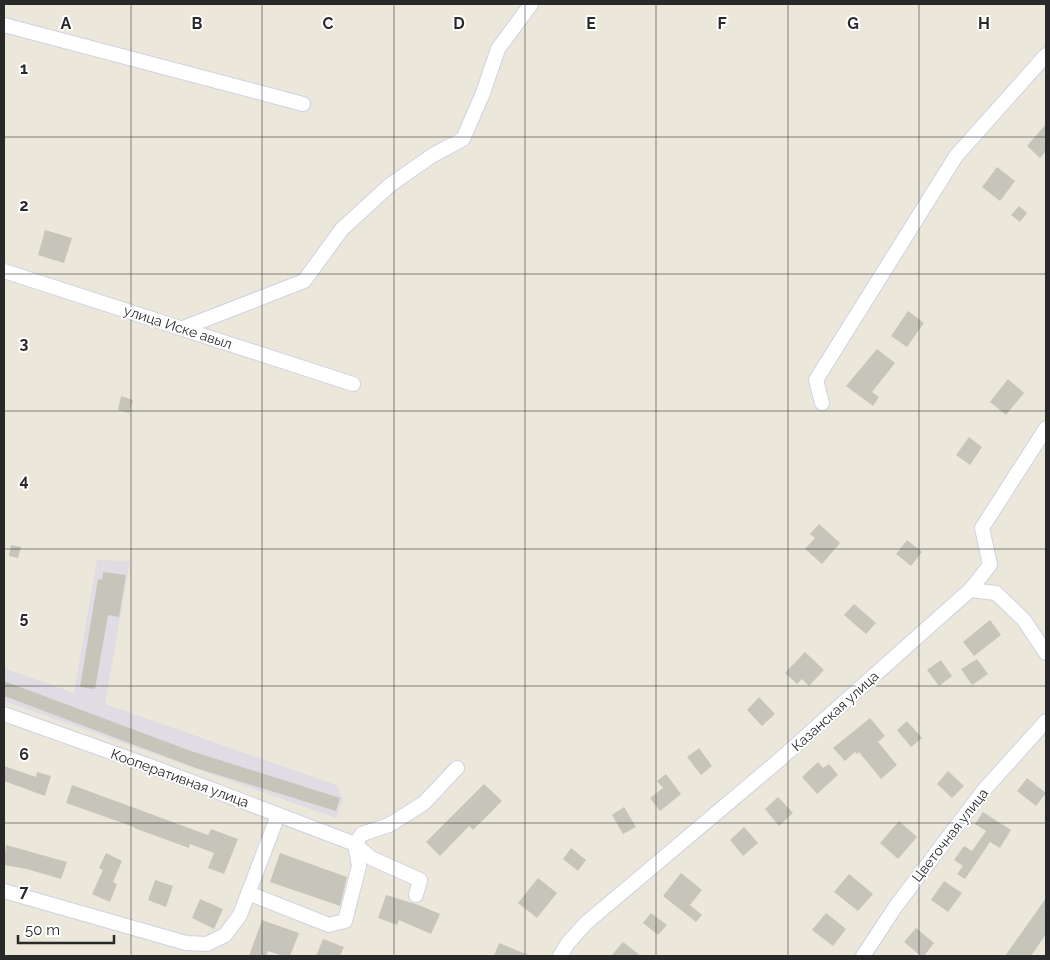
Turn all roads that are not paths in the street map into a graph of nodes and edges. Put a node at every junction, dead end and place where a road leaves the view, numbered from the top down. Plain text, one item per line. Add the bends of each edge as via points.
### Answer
1 (531, 4) edge
2 (4, 25) edge
3 (1046, 55) edge
4 (303, 104) dead end
5 (4, 271) edge
6 (183, 328) junction
7 (353, 384) dead end
8 (822, 403) dead end
9 (1046, 428) edge
10 (970, 590) junction
11 (1046, 653) edge
12 (4, 714) edge
13 (1046, 721) edge
14 (457, 768) dead end
15 (278, 814) junction
16 (355, 844) junction
17 (4, 891) edge
18 (248, 893) junction
19 (416, 895) dead end
20 (560, 956) edge
21 (863, 956) edge

1 - 6 street via 498,49 464,139 433,155 390,185 342,229 304,281
2 - 4 street
3 - 8 street via 956,156 816,380
5 - 6 street, улица Иске авыл
6 - 7 street, улица Иске авыл
9 - 10 street, Казанская улица via 982,528 990,565
10 - 11 street via 996,593 1024,620
10 - 20 street, Казанская улица via 776,762 586,923
12 - 15 street, Кооперативная улица
13 - 21 street, Цветочная улица via 984,790 896,906
14 - 16 street via 424,803 389,825 362,834
15 - 16 street, Кооперативная улица
15 - 18 street
16 - 18 street via 360,866 346,921 329,925
16 - 19 street, Кооперативная улица via 370,858 420,880
17 - 18 street via 186,942 207,944 225,935 240,915

